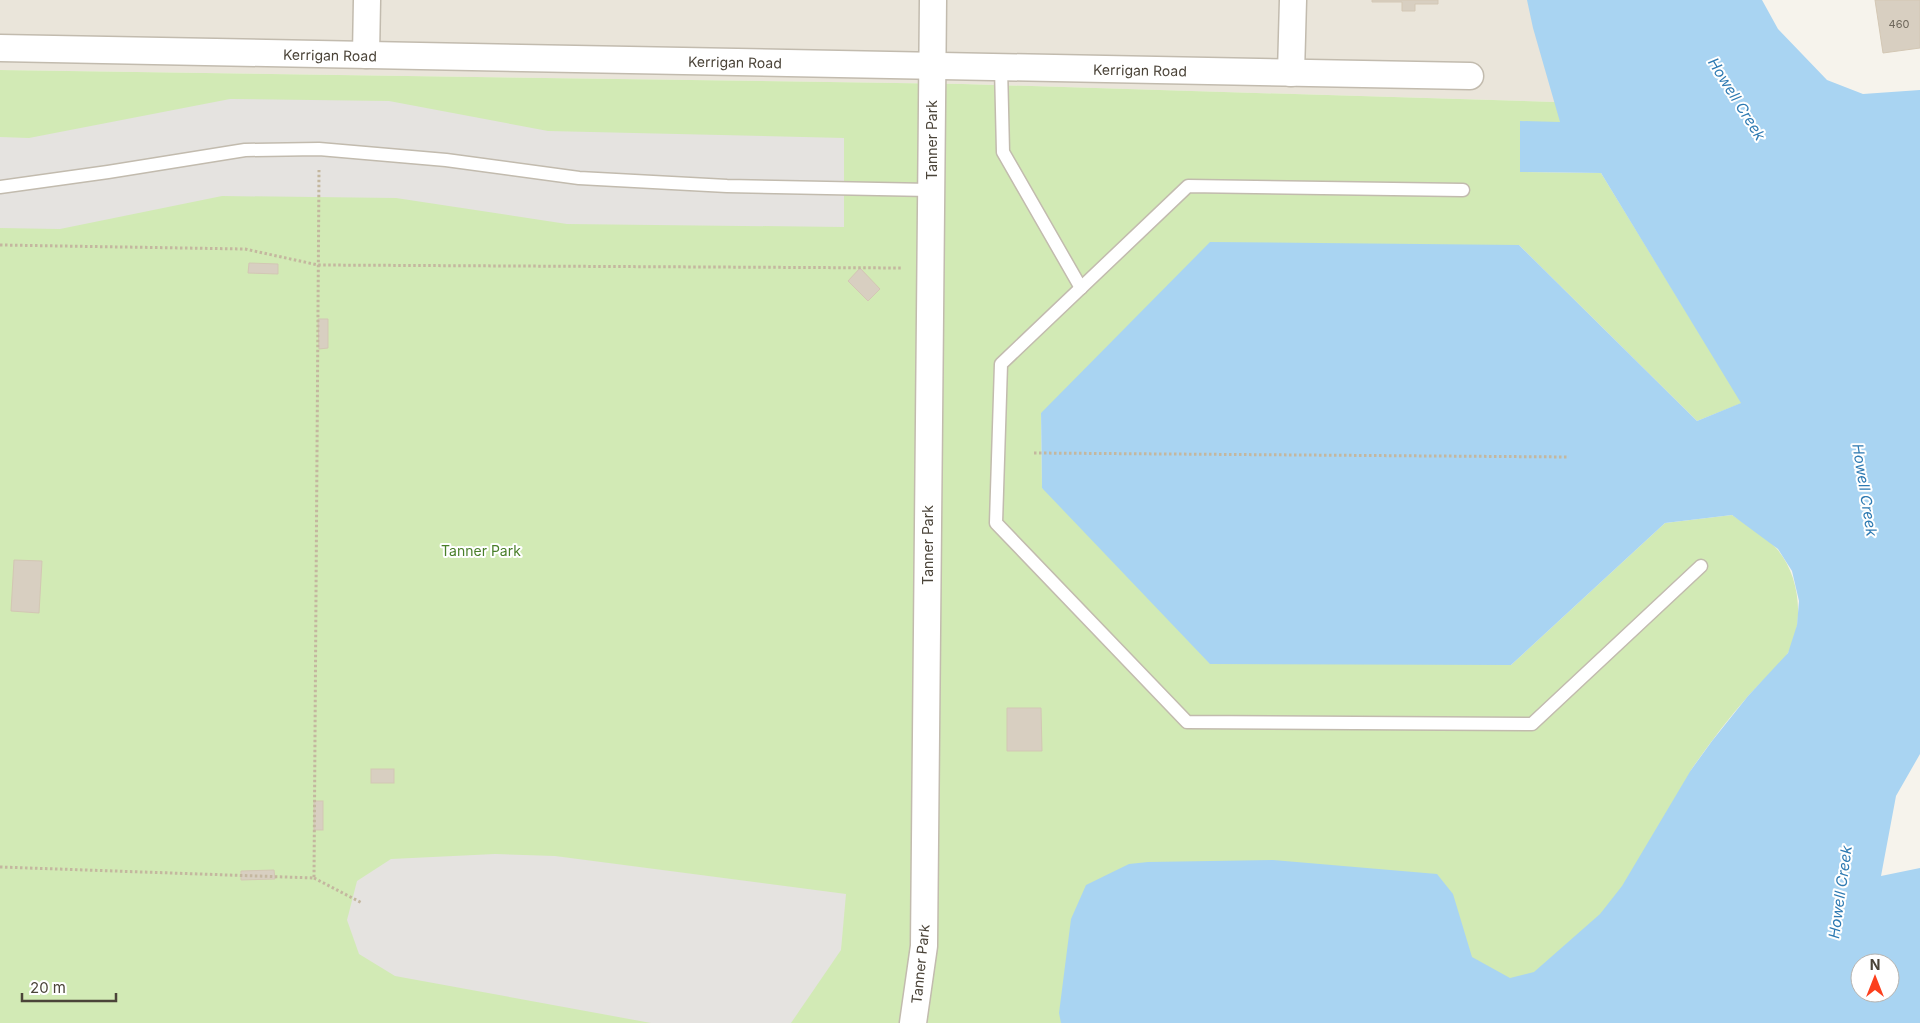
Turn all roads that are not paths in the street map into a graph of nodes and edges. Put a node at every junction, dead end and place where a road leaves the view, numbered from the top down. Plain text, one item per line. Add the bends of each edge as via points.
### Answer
1 (367, 0) edge
2 (933, 0) edge
3 (1293, 0) edge
4 (0, 48) edge
5 (366, 55) junction
6 (931, 66) junction
7 (1001, 67) junction
8 (1291, 73) junction
9 (1470, 76) dead end
10 (0, 187) edge
11 (930, 190) junction
12 (1463, 190) dead end
13 (1081, 288) junction
14 (1701, 566) dead end
15 (913, 1023) edge

1 - 5 street
2 - 6 street, Tanner Park
3 - 8 street
4 - 5 street, Kerrigan Road
5 - 6 street, Kerrigan Road
6 - 7 street, Kerrigan Road
6 - 11 street, Tanner Park
7 - 8 street, Kerrigan Road
7 - 13 lane via 1003,152
8 - 9 street, Kerrigan Road
10 - 11 lane via 246,150 319,149 446,160 578,178 726,186
11 - 15 street, Tanner Park via 924,946
12 - 13 lane via 1188,186
13 - 14 lane via 1000,364 996,522 1187,722 1532,724

